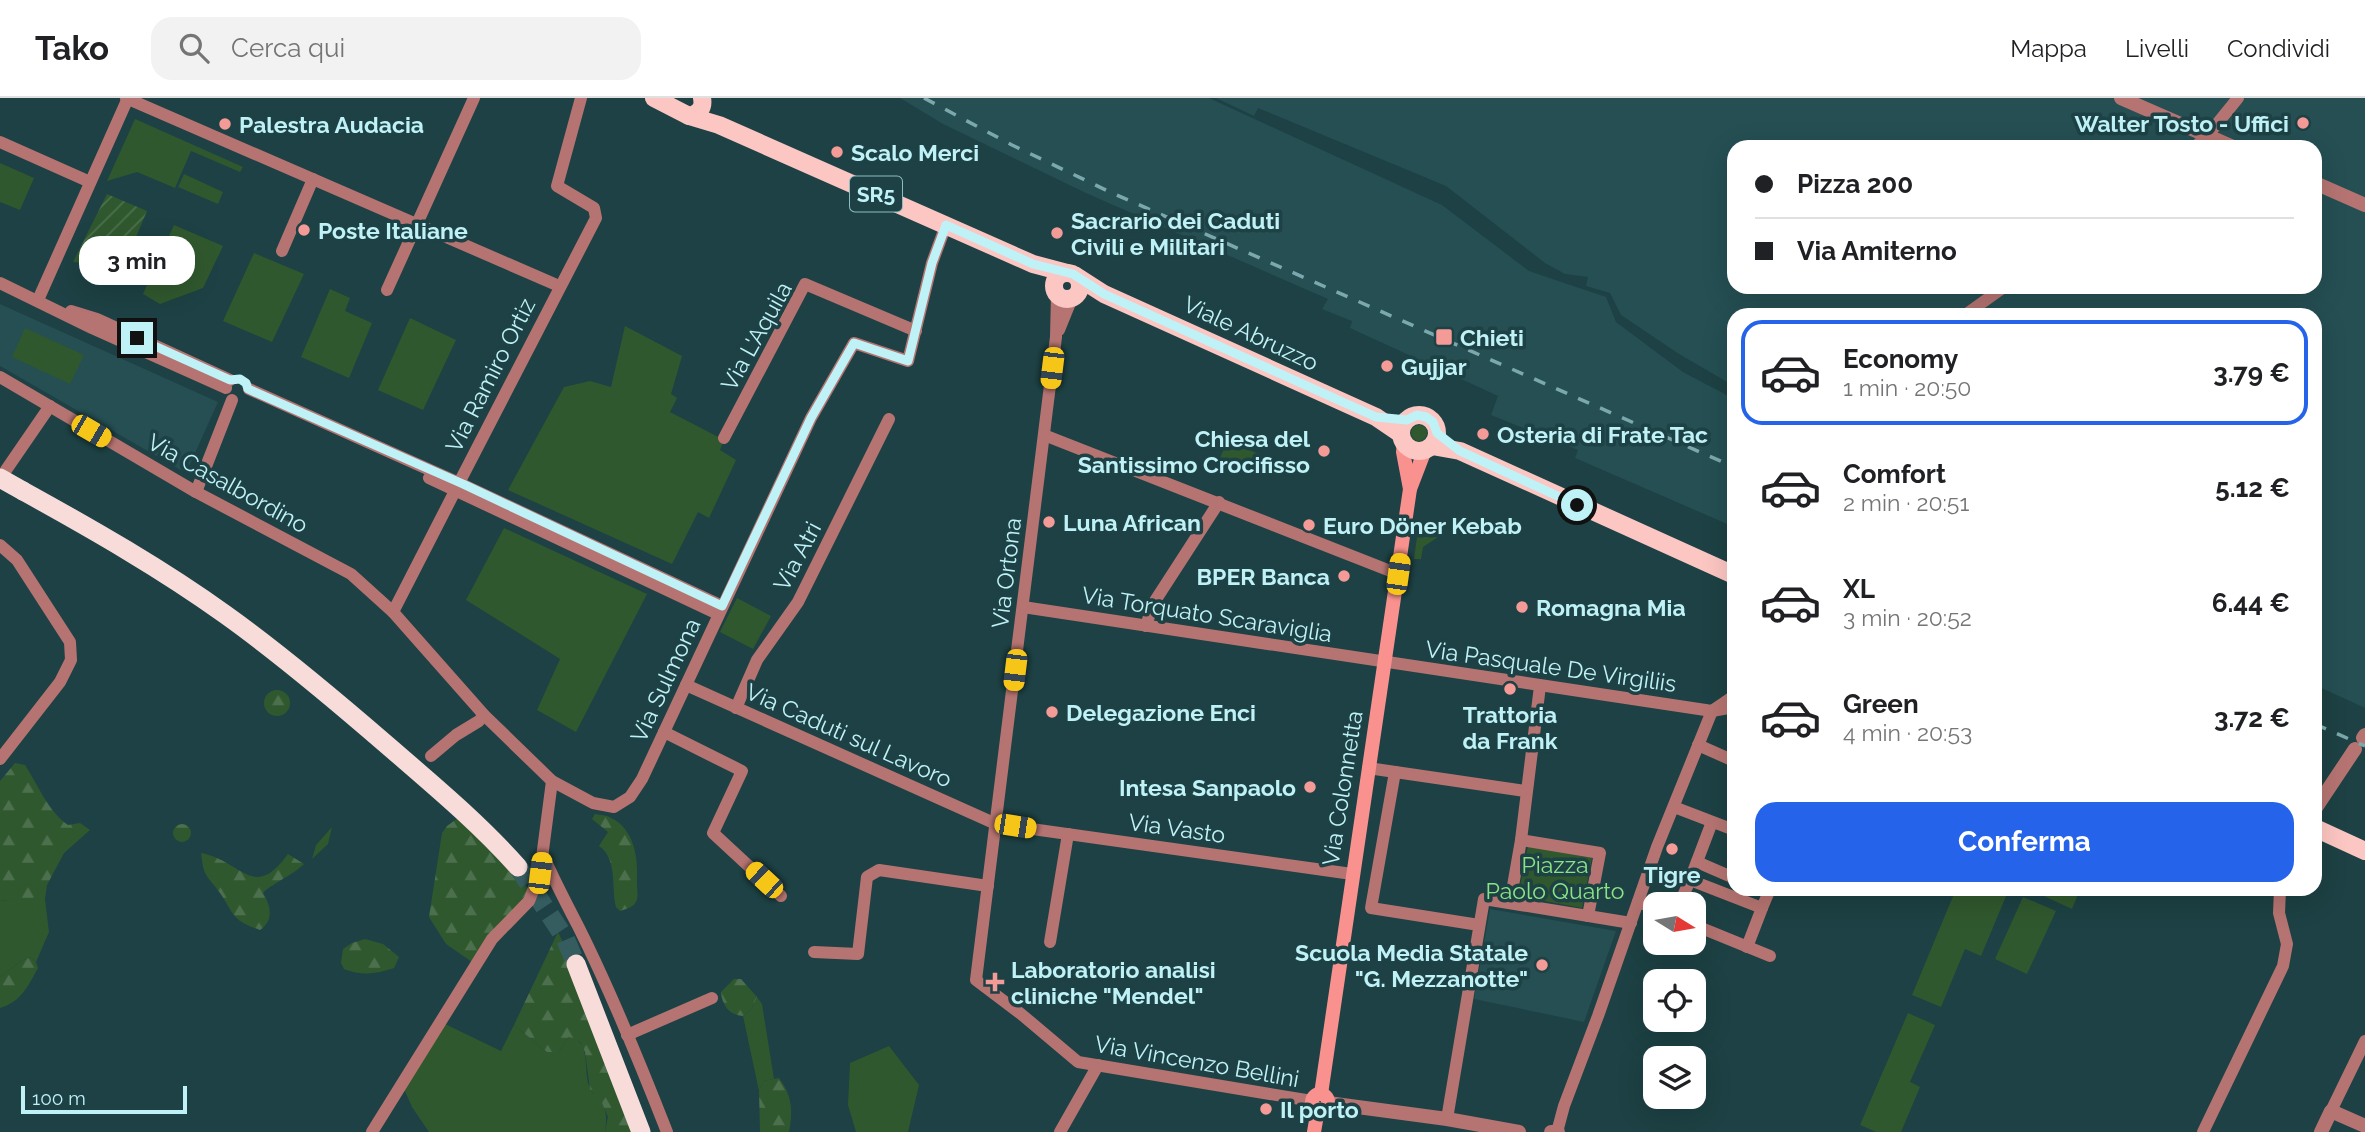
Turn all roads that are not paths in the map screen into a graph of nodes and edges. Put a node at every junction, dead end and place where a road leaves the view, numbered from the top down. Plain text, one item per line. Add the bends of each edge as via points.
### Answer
1 (127, 98) edge
2 (474, 98) edge
3 (581, 98) edge
4 (653, 98) edge
5 (2121, 98) edge
6 (2238, 98) edge
7 (690, 106) edge
8 (2208, 135) junction
9 (2203, 140) edge
10 (2218, 140) edge
11 (0, 142) edge
12 (313, 179) junction
13 (90, 183) junction
14 (2322, 186) edge
15 (2365, 205) edge
16 (416, 224) junction
17 (946, 225) junction
18 (282, 251) dead end
19 (0, 283) edge
20 (559, 286) junction
21 (1068, 286) junction
22 (387, 290) dead end
23 (1994, 294) edge
24 (37, 300) junction
25 (1975, 308) edge
26 (916, 331) junction
27 (0, 377) edge
28 (229, 389) junction
29 (247, 393) junction
30 (50, 407) junction
31 (889, 419) dead end
32 (1406, 429) junction
33 (1044, 435) junction
34 (724, 438) dead end
35 (1432, 440) junction
36 (3, 474) edge
37 (457, 487) junction
38 (1410, 489) junction
39 (195, 492) junction
40 (1219, 502) junction
41 (0, 545) edge
42 (1727, 572) edge
43 (1398, 574) junction
44 (1023, 607) junction
45 (720, 610) junction
46 (393, 612) junction
47 (1146, 626) junction
48 (1384, 662) junction
49 (686, 685) junction
50 (1541, 686) junction
51 (1727, 701) edge
52 (736, 708) junction
53 (1727, 708) edge
54 (1712, 711) junction
55 (484, 715) junction
56 (664, 733) junction
57 (2361, 741) edge
58 (1698, 745) junction
59 (431, 756) dead end
60 (1727, 758) edge
61 (0, 759) edge
62 (1368, 768) junction
63 (1395, 772) junction
64 (552, 781) junction
65 (1525, 791) junction
66 (2322, 799) edge
67 (1674, 807) junction
68 (1712, 822) junction
69 (996, 824) junction
70 (1727, 826) edge
71 (2322, 831) edge
72 (1068, 834) junction
73 (1521, 840) junction
74 (2365, 851) edge
75 (542, 853) junction
76 (1697, 862) junction
77 (519, 867) tunnel mouth
78 (1352, 874) junction
79 (1727, 875) edge
80 (1689, 880) junction
81 (988, 886) junction
82 (1684, 892) edge
83 (1727, 895) edge
84 (781, 896) dead end
85 (1731, 896) edge
86 (1765, 896) edge
87 (2280, 896) edge
88 (1638, 902) junction
89 (1510, 903) junction
90 (1643, 904) edge
91 (1762, 908) junction
92 (1588, 916) junction
93 (1631, 923) junction
94 (1479, 925) junction
95 (1706, 930) edge
96 (1050, 942) dead end
97 (1747, 947) junction
98 (814, 952) dead end
99 (1770, 956) dead end
100 (576, 964) tunnel mouth
101 (976, 981) joint
102 (712, 998) dead end
103 (627, 1035) junction
104 (2365, 1041) edge
105 (1098, 1065) junction
106 (1320, 1102) junction
107 (2331, 1111) junction
108 (1447, 1119) junction
109 (2365, 1126) edge
110 (372, 1132) edge
111 (641, 1132) edge
112 (667, 1132) edge
113 (1060, 1132) edge
114 (1314, 1132) edge
115 (1519, 1132) edge
116 (1551, 1132) edge
117 (1558, 1132) edge
118 (2203, 1132) edge
119 (2321, 1132) edge

1 - 12 street, Via Ramiro Ortiz
1 - 13 street
2 - 16 street
3 - 20 street, Via Ramiro Ortiz via 558,187 594,208 596,218
4 - 7 main road, Viale Abruzzo / SR5
5 - 8 street
6 - 8 street
7 - 17 main road, Viale Abruzzo / SR5 via 719,125
8 - 9 street
8 - 10 street
11 - 13 street
12 - 16 street, Via Ramiro Ortiz
12 - 18 street
13 - 24 street
14 - 15 street
16 - 20 street, Via Ramiro Ortiz
16 - 22 street
17 - 21 main road, Viale Abruzzo / SR5 via 1033,264
17 - 26 street, Via Sulmona
19 - 24 street
20 - 37 street, Via Ramiro Ortiz
21 - 32 main road, Viale Abruzzo / SR5 via 1104,294
21 - 33 street, Via Ortona via 1056,337
23 - 25 street
24 - 28 street
26 - 34 street, Via L'Aquila via 806,284
26 - 45 street, Via Sulmona via 908,361 854,343 811,418
27 - 30 street, Via Casalbordino
28 - 29 street via 238,401
28 - 29 street via 240,379 246,383
28 - 39 street
29 - 37 street
30 - 36 street
30 - 39 street, Via Casalbordino
31 - 52 street, Via Atri via 798,602 757,660
32 - 35 main road, SR5 via 1415,450
32 - 35 main road, SR5 via 1417,415 1426,417 1433,422
32 - 38 main road via 1403,452
33 - 40 street
33 - 44 street, Via Ortona
35 - 38 main road
35 - 42 main road, SR5
36 - 77 highway, bridge via 23,491 225,614 296,668 484,830
37 - 45 street
37 - 46 street
38 - 43 main road, Via Colonnetta
39 - 46 street, Via Casalbordino via 351,574
40 - 43 street
40 - 47 street via 1153,604
41 - 61 street via 17,560 70,642 71,660 60,682
43 - 48 main road, Via Colonnetta
44 - 47 street, Via Torquato Scaraviglia
44 - 69 street, Via Ortona
45 - 49 street, Via Sulmona
46 - 55 street, Via Casalbordino
47 - 48 street, Via Torquato Scaraviglia
48 - 50 street, Via Pasquale De Virgiliis
48 - 62 main road, Via Colonnetta
49 - 52 street, Via Caduti sul Lavoro
49 - 56 street, Via Sulmona
50 - 54 street, Via Pasquale De Virgiliis
50 - 65 street
51 - 54 street
52 - 69 street, Via Caduti sul Lavoro
53 - 54 street, Via Pasquale De Virgiliis
54 - 58 street
55 - 59 street
55 - 64 street, Via Casalbordino
56 - 64 street, Via Sulmona via 630,797 614,807 593,803
56 - 84 street via 742,771 713,833
57 - 66 street
58 - 60 street
58 - 67 street
62 - 63 street
62 - 78 main road, Via Colonnetta
63 - 65 street
63 - 94 street via 1371,908
64 - 75 street
65 - 73 street
67 - 68 street
67 - 88 street
68 - 70 street
68 - 76 street
69 - 72 street, Via Vasto
69 - 81 street, Via Ortona
71 - 74 main road
72 - 78 street, Via Vasto
72 - 96 street
73 - 89 street
73 - 92 street via 1600,853
75 - 103 street
75 - 110 street via 529,901 492,939
76 - 79 street
76 - 80 street
78 - 106 main road, Via Colonnetta
80 - 82 street
80 - 83 street
81 - 98 street via 879,870 867,877 858,954
81 - 101 street, Via Ortona
85 - 91 street
86 - 91 street
87 - 118 street via 2287,944 2283,966
88 - 90 street
88 - 93 street
89 - 92 street
89 - 94 street via 1484,899
91 - 97 street
92 - 93 street
93 - 117 street
94 - 108 street
95 - 97 street
97 - 99 street
100 - 111 highway
101 - 105 street, Via Vincenzo Bellini via 1078,1062
102 - 103 street
103 - 112 street
104 - 107 street
105 - 106 street, Via Vincenzo Bellini
105 - 113 street
106 - 108 street
106 - 114 main road, Via Colonnetta
107 - 109 street
107 - 119 street
108 - 115 street
116 - 117 street

